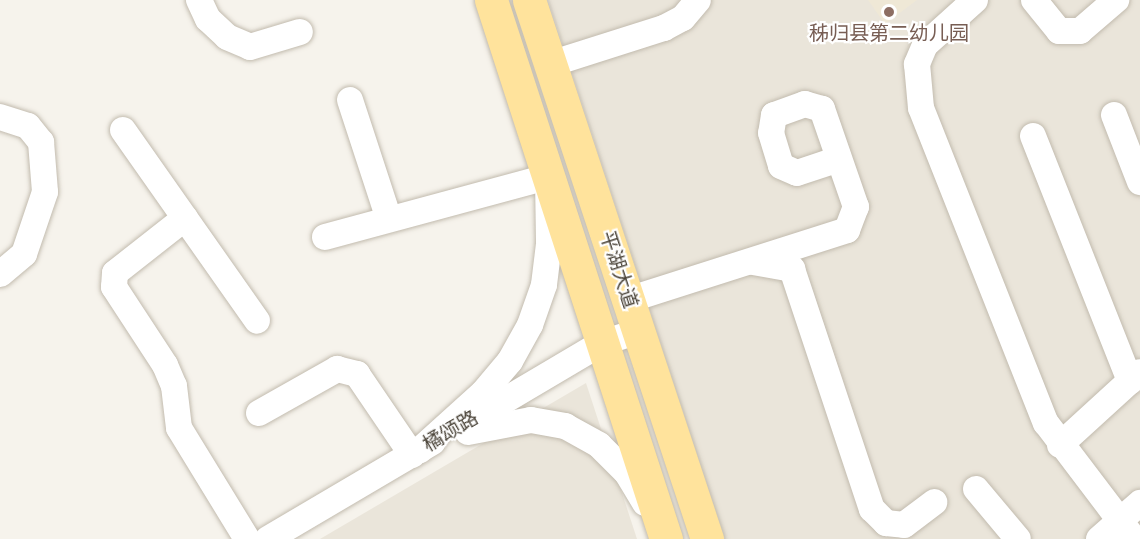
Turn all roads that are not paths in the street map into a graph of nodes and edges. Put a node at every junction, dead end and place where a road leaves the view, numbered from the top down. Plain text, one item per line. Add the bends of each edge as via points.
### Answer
1 (199, 0) edge
2 (491, 0) edge
3 (529, 0) edge
4 (543, 0) edge
5 (698, 0) edge
6 (975, 0) edge
7 (1034, 0) edge
8 (1116, 0) edge
9 (300, 32) dead end
10 (563, 60) junction
11 (350, 100) dead end
12 (1114, 115) dead end
13 (0, 117) edge
14 (123, 130) dead end
15 (1033, 136) dead end
16 (839, 159) dead end
17 (548, 177) junction
18 (1140, 182) edge
19 (185, 218) junction
20 (389, 219) junction
21 (325, 237) dead end
22 (749, 262) junction
23 (0, 274) edge
24 (635, 298) junction
25 (256, 321) dead end
26 (639, 331) junction
27 (602, 343) junction
28 (1135, 377) edge
29 (259, 413) dead end
30 (1060, 445) junction
31 (416, 453) junction
32 (976, 489) dead end
33 (934, 502) dead end
34 (1140, 503) edge
35 (1127, 530) edge
36 (247, 539) edge
37 (268, 539) edge
38 (665, 539) edge
39 (707, 539) edge
40 (721, 539) edge
41 (1018, 539) edge
42 (1099, 539) edge

1 - 9 street via 208,19 227,37 250,47
2 - 17 main road, 平湖大道
3 - 24 main road, 平湖大道
4 - 10 street
5 - 10 street via 683,18 664,28
6 - 30 street via 925,45 917,64 916,86 1033,398
7 - 8 street via 1059,31 1080,31
10 - 24 street
11 - 20 street
12 - 18 street
13 - 23 street via 28,126 41,142 45,192 24,254
14 - 19 street
15 - 28 street
16 - 22 street via 856,207 847,230
17 - 20 street
17 - 27 main road, 平湖大道
17 - 31 street via 545,275 530,325 510,361 483,393
19 - 25 street
19 - 36 street via 115,273 114,287 165,365 174,386 179,428
20 - 21 street
22 - 24 street
22 - 33 street via 792,269 872,509 886,523 904,525
24 - 26 main road, 平湖大道
24 - 40 street
26 - 27 street, 橘颂路
26 - 39 main road, 平湖大道
27 - 31 street, 橘颂路
27 - 38 main road, 平湖大道
28 - 30 street
29 - 31 street via 336,369 357,374
30 - 35 street
31 - 37 street, 橘颂路
31 - 38 street via 494,424 531,420 566,426 599,445 627,473
32 - 41 street
34 - 35 street
35 - 42 street

